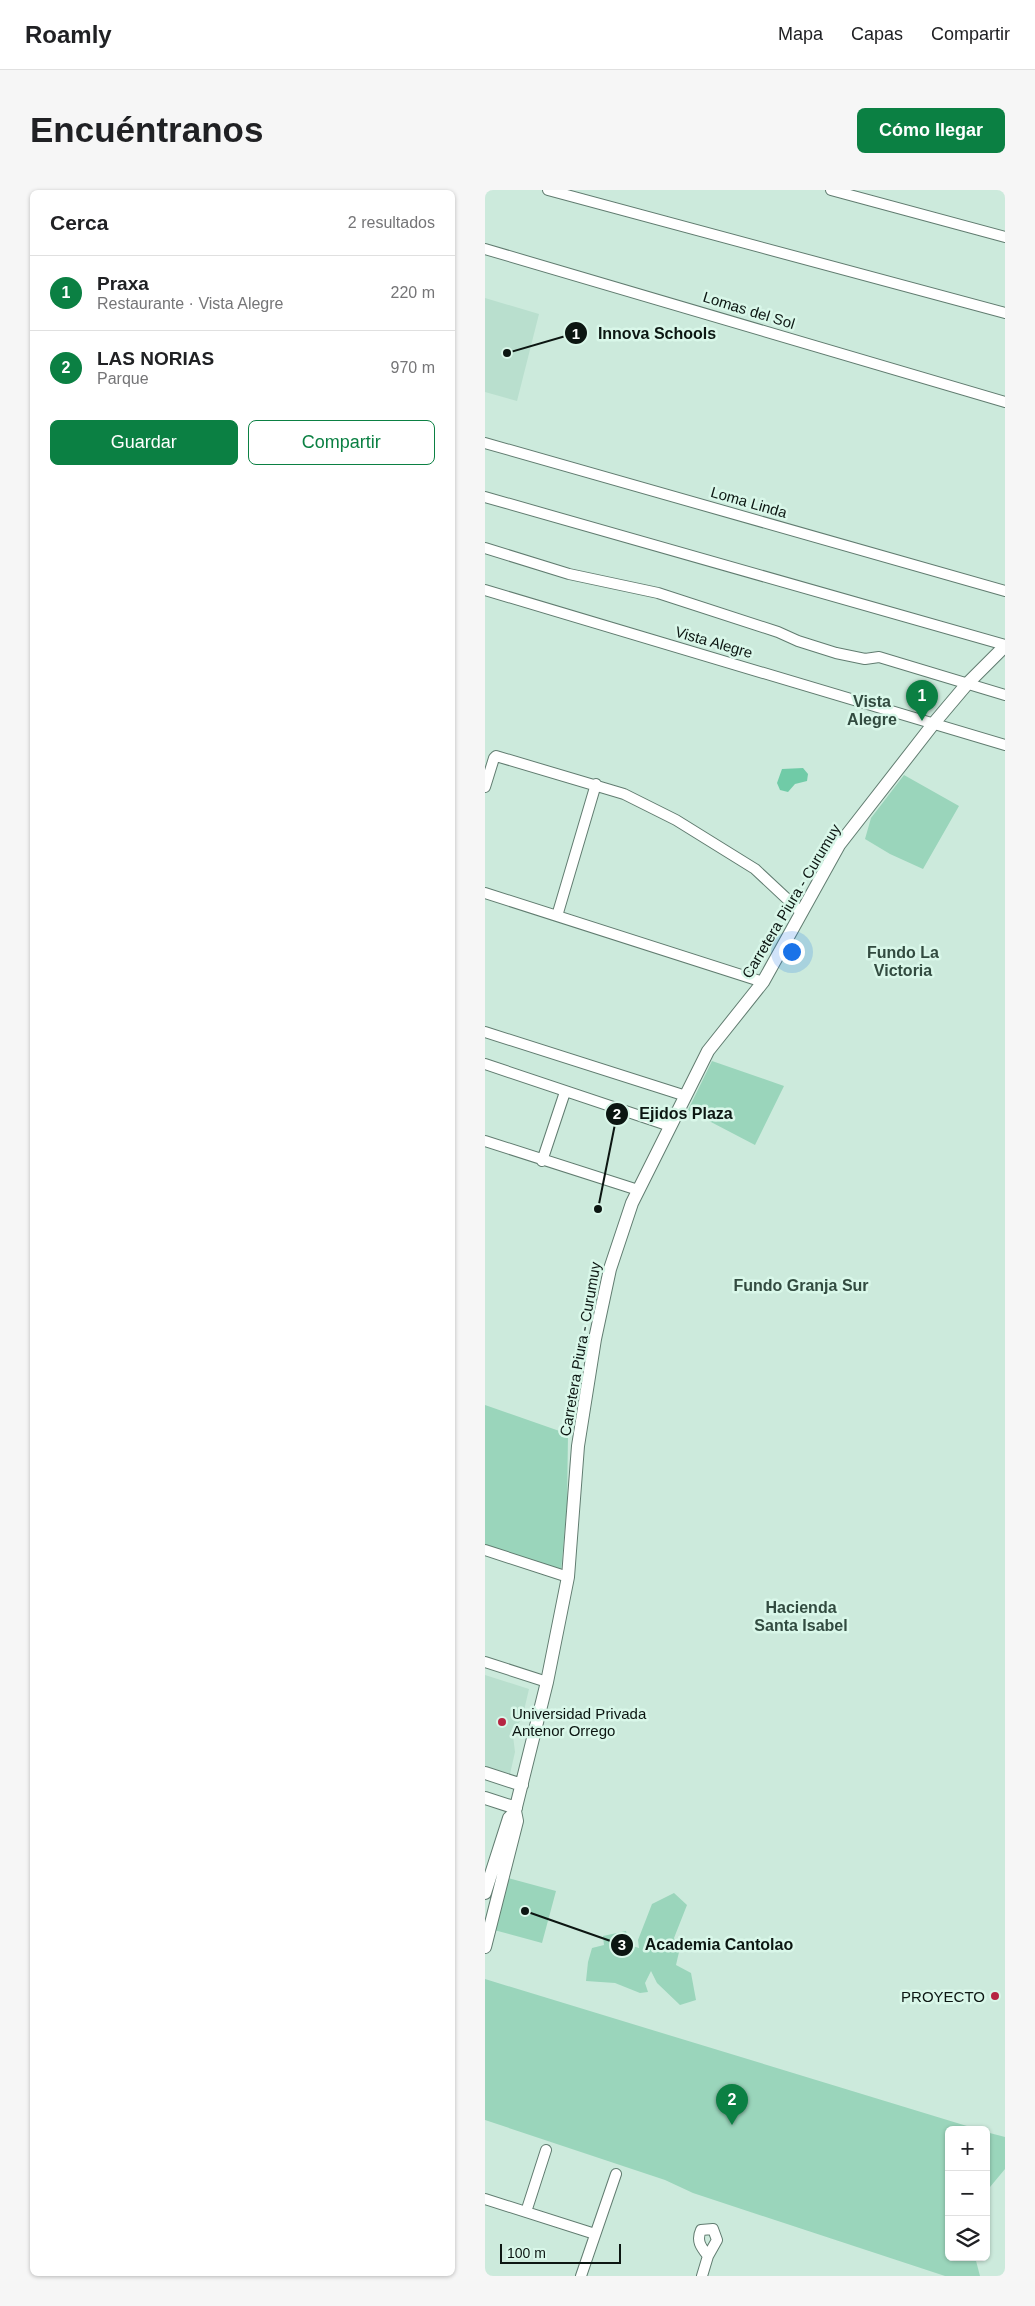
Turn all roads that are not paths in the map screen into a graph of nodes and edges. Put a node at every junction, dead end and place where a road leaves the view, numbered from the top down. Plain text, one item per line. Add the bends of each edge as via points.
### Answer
1 (548, 190) edge
2 (831, 190) edge
3 (1005, 237) edge
4 (485, 249) edge
5 (1005, 313) edge
6 (1005, 402) edge
7 (485, 443) edge
8 (485, 497) edge
9 (485, 548) edge
10 (485, 590) edge
11 (1005, 591) edge
12 (1005, 645) edge
13 (967, 684) junction
14 (1005, 695) edge
15 (935, 723) junction
16 (1005, 745) edge
17 (596, 784) junction
18 (485, 787) edge
19 (485, 893) edge
20 (801, 912) junction
21 (557, 916) junction
22 (763, 982) junction
23 (485, 1032) edge
24 (485, 1064) edge
25 (565, 1092) junction
26 (686, 1096) junction
27 (670, 1126) junction
28 (485, 1142) edge
29 (542, 1161) junction
30 (638, 1190) junction
31 (485, 1550) edge
32 (568, 1577) junction
33 (485, 1662) edge
34 (547, 1682) junction
35 (485, 1773) edge
36 (522, 1785) junction
37 (485, 1798) edge
38 (514, 1815) junction
39 (494, 1870) edge
40 (485, 1893) edge
41 (485, 1947) edge
42 (546, 2150) dead end
43 (615, 2174) dead end
44 (485, 2199) edge
45 (526, 2212) junction
46 (595, 2234) junction
47 (708, 2256) dead end
48 (581, 2276) edge
49 (702, 2276) edge

1 - 5 street
2 - 3 street
4 - 6 street, Lomas del Sol
7 - 11 street, Loma Linda
8 - 12 street
9 - 13 street via 569,574 658,593 836,653 865,659 879,657
10 - 15 street, Vista Alegre
12 - 13 main road, Carretera Piura - Curumuy
13 - 14 street
13 - 15 main road, Carretera Piura - Curumuy
15 - 16 street, Vista Alegre
15 - 20 main road, Carretera Piura - Curumuy via 839,845
17 - 18 street via 496,756
17 - 20 street via 668,815 711,839 755,868
17 - 21 street
19 - 21 street
20 - 22 main road, Carretera Piura - Curumuy
21 - 22 street
22 - 26 main road, Carretera Piura - Curumuy via 708,1051
23 - 26 street
24 - 25 street
25 - 27 street
25 - 29 street
26 - 27 main road, Carretera Piura - Curumuy
27 - 30 main road, Carretera Piura - Curumuy
28 - 29 street
29 - 30 street
30 - 32 main road, Carretera Piura - Curumuy via 612,1261 595,1339 578,1446
31 - 32 street
32 - 34 main road, Carretera Piura - Curumuy
33 - 34 street
34 - 36 main road, Carretera Piura - Curumuy
35 - 36 main road
36 - 38 main road, Carretera Piura - Curumuy
37 - 38 main road
38 - 39 main road, Carretera Piura - Curumuy
39 - 40 main road
39 - 41 main road
42 - 45 street
43 - 46 street
44 - 45 street
45 - 46 street
46 - 48 street
47 - 49 street

